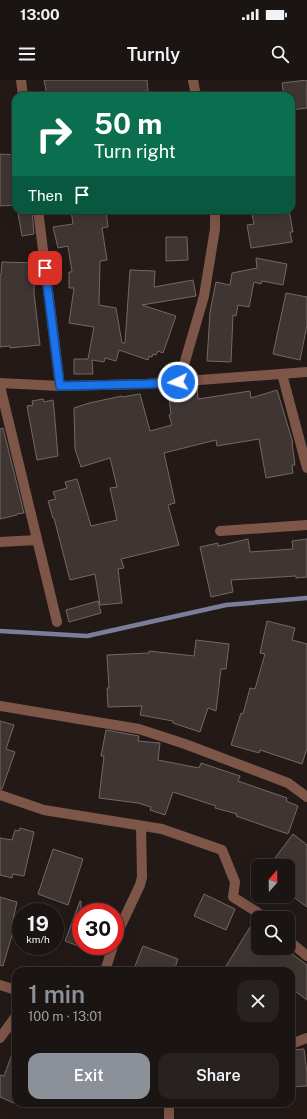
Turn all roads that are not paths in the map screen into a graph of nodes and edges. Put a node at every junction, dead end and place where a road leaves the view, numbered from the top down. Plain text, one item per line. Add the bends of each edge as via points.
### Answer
1 (21, 80) edge
2 (193, 80) edge
3 (22, 92) edge
4 (195, 92) edge
5 (38, 214) edge
6 (215, 214) edge
7 (307, 372) edge
8 (282, 374) junction
9 (178, 382) junction
10 (0, 383) edge
11 (0, 386) edge
12 (60, 386) junction
13 (307, 468) edge
14 (307, 525) edge
15 (220, 531) dead end
16 (37, 540) junction
17 (0, 542) edge
18 (57, 622) dead end
19 (0, 706) edge
20 (0, 795) edge
21 (307, 796) edge
22 (141, 826) junction
23 (255, 911) edge
24 (124, 919) edge
25 (295, 946) edge
26 (110, 955) edge
27 (307, 956) edge
28 (106, 967) edge
29 (0, 985) edge
30 (12, 989) edge
31 (12, 1022) edge
32 (0, 1038) edge
33 (307, 1038) edge
34 (295, 1042) edge
35 (169, 1107) edge
36 (169, 1119) edge

1 - 3 street
2 - 4 street
5 - 12 street
6 - 9 street via 204,296
7 - 8 street
8 - 9 street
8 - 13 street
9 - 12 street
10 - 12 street
11 - 16 street
14 - 15 street
16 - 17 street
16 - 18 street
19 - 21 street via 139,729 288,783
20 - 22 street via 44,810
22 - 23 street via 162,829 222,850 235,882 233,897
22 - 24 street via 142,877
25 - 27 street
26 - 28 street
29 - 30 street
31 - 32 street
33 - 34 street
35 - 36 street

